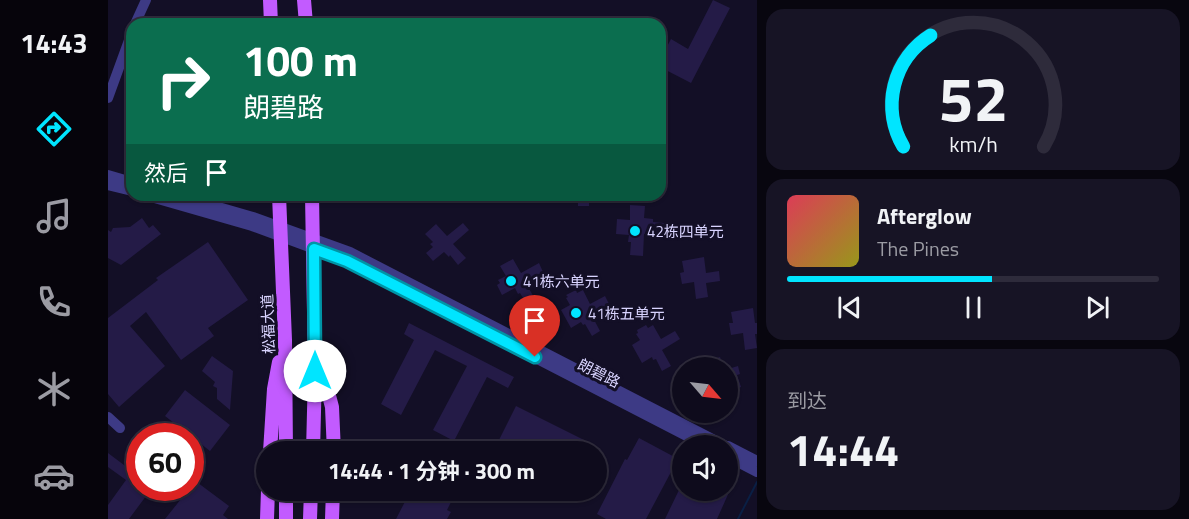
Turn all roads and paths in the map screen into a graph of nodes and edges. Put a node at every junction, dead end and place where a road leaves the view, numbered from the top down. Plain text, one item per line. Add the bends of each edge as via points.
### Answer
1 (146, 0) edge
2 (270, 0) edge
3 (304, 0) edge
4 (138, 18) edge
5 (271, 18) edge
6 (306, 18) edge
7 (126, 48) edge
8 (108, 98) edge
9 (108, 175) edge
10 (126, 180) edge
11 (108, 184) edge
12 (126, 189) edge
13 (165, 201) edge
14 (194, 201) edge
15 (279, 201) edge
16 (312, 201) edge
17 (281, 232) junction
18 (314, 244) junction
19 (285, 340) junction
20 (315, 348) junction
21 (108, 417) edge
22 (120, 428) dead end
23 (685, 435) edge
24 (706, 435) edge
25 (271, 441) edge
26 (286, 441) edge
27 (313, 441) edge
28 (334, 441) edge
29 (738, 452) edge
30 (757, 461) edge
31 (738, 462) edge
32 (757, 472) edge
33 (268, 501) edge
34 (286, 501) edge
35 (311, 501) edge
36 (333, 501) edge
37 (267, 519) edge
38 (286, 519) edge
39 (310, 519) edge
40 (332, 519) edge

1 - 4 street
2 - 5 main road
3 - 6 main road
7 - 8 street
9 - 10 street
11 - 12 street
13 - 17 street, 朗碧路
14 - 17 street, 朗碧路
15 - 17 main road, 松福大道
16 - 18 main road
17 - 18 street, 朗碧路
17 - 19 main road, 松福大道
18 - 20 main road
18 - 23 street, 朗碧路
18 - 24 street, 朗碧路 via 350,252
19 - 25 main road via 274,389
19 - 26 main road, 松福大道
20 - 27 main road
20 - 28 main road via 332,407
21 - 22 street
29 - 30 street, 朗碧路
31 - 32 street
33 - 37 main road
34 - 38 main road
35 - 39 main road
36 - 40 main road

